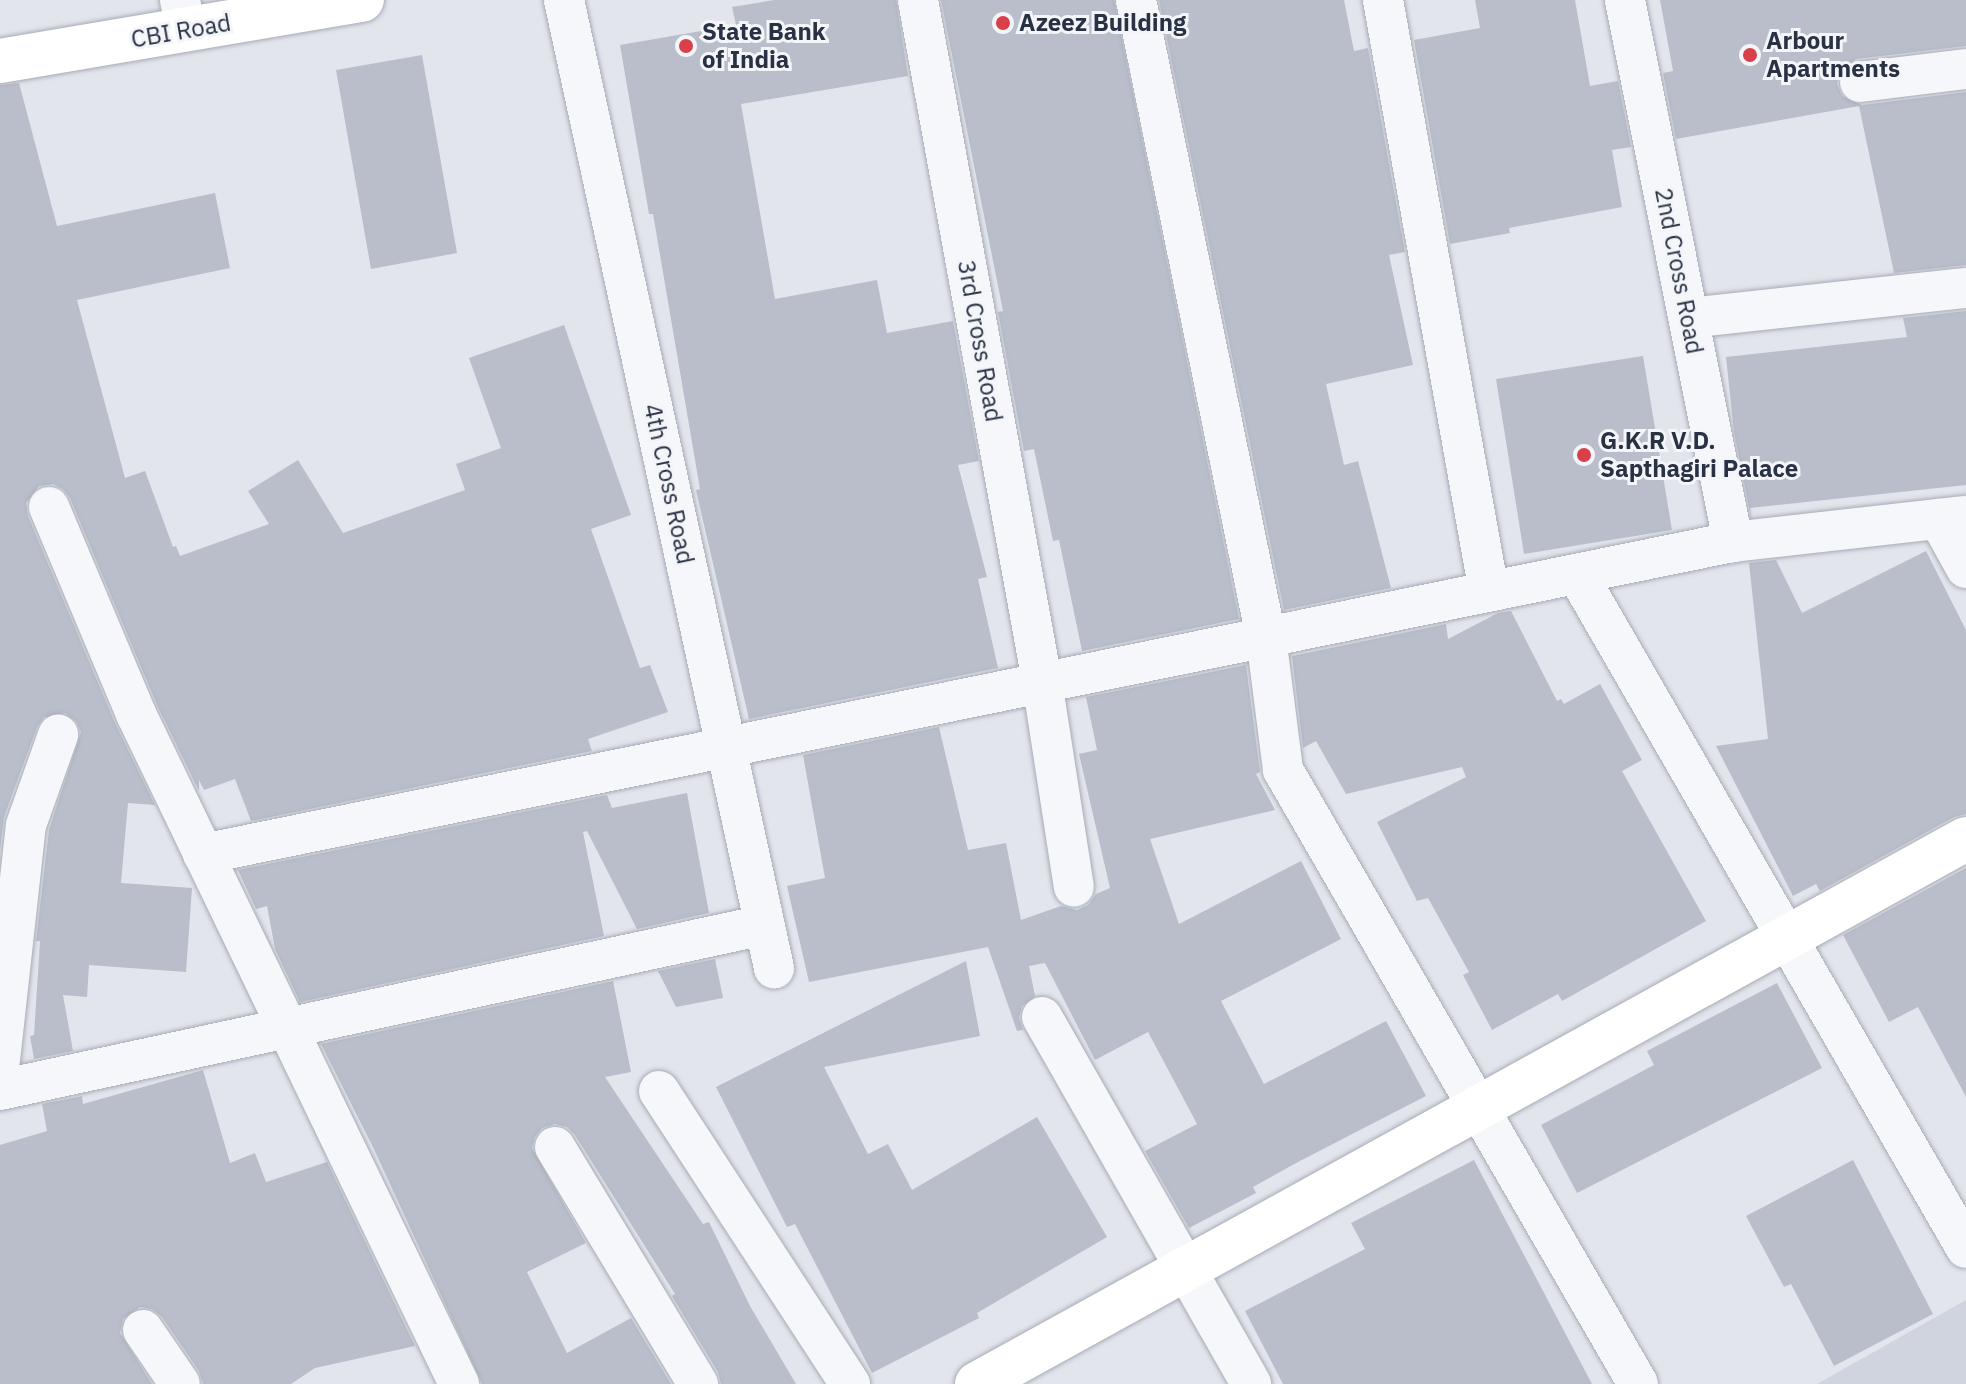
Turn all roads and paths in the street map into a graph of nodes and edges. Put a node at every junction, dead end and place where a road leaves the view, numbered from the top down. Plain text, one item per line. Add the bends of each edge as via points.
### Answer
1 (362, 0) edge
2 (564, 0) edge
3 (918, 0) edge
4 (1136, 0) edge
5 (1383, 0) edge
6 (1625, 0) edge
7 (183, 16) edge
8 (0, 61) edge
9 (1966, 69) edge
10 (1860, 82) dead end
11 (1966, 288) edge
12 (1689, 318) junction
13 (49, 507) dead end
14 (1953, 517) edge
15 (1733, 542) junction
16 (1966, 568) edge
17 (1577, 574) junction
18 (1489, 592) junction
19 (1266, 637) junction
20 (1042, 681) junction
21 (58, 735) dead end
22 (726, 747) junction
23 (1966, 839) edge
24 (203, 854) junction
25 (1074, 887) dead end
26 (764, 925) junction
27 (1788, 937) junction
28 (774, 968) dead end
29 (1042, 1017) dead end
30 (290, 1027) junction
31 (0, 1060) edge
32 (0, 1090) edge
33 (659, 1091) dead end
34 (1480, 1107) junction
35 (555, 1147) dead end
36 (1966, 1248) edge
37 (1184, 1270) junction
38 (143, 1330) dead end
39 (180, 1384) edge
40 (459, 1384) edge
41 (698, 1384) edge
42 (850, 1384) edge
43 (977, 1384) edge
44 (1251, 1384) edge
45 (1638, 1384) edge

1 - 7 street, CBI Road
2 - 22 street, 4th Cross Road
3 - 20 street, 3rd Cross Road
4 - 19 street
5 - 18 street
6 - 12 street, 2nd Cross Road
7 - 8 street, CBI Road
9 - 10 street
11 - 12 street
12 - 15 street, 2nd Cross Road
13 - 24 street via 136,714
14 - 15 street
14 - 16 street
15 - 17 street
17 - 18 street
17 - 27 street
18 - 19 street
19 - 20 street
19 - 34 street via 1283,770
20 - 22 street
20 - 25 street, 3rd Cross Road
21 - 31 street via 26,825
22 - 24 street
22 - 26 street, 4th Cross Road
23 - 27 street
24 - 30 street
26 - 28 street, 4th Cross Road
26 - 30 street
27 - 34 street
27 - 36 street
29 - 37 street
30 - 32 street
30 - 40 street
33 - 42 street
34 - 37 street
34 - 45 street
35 - 41 street
37 - 43 street
37 - 44 street
38 - 39 street

